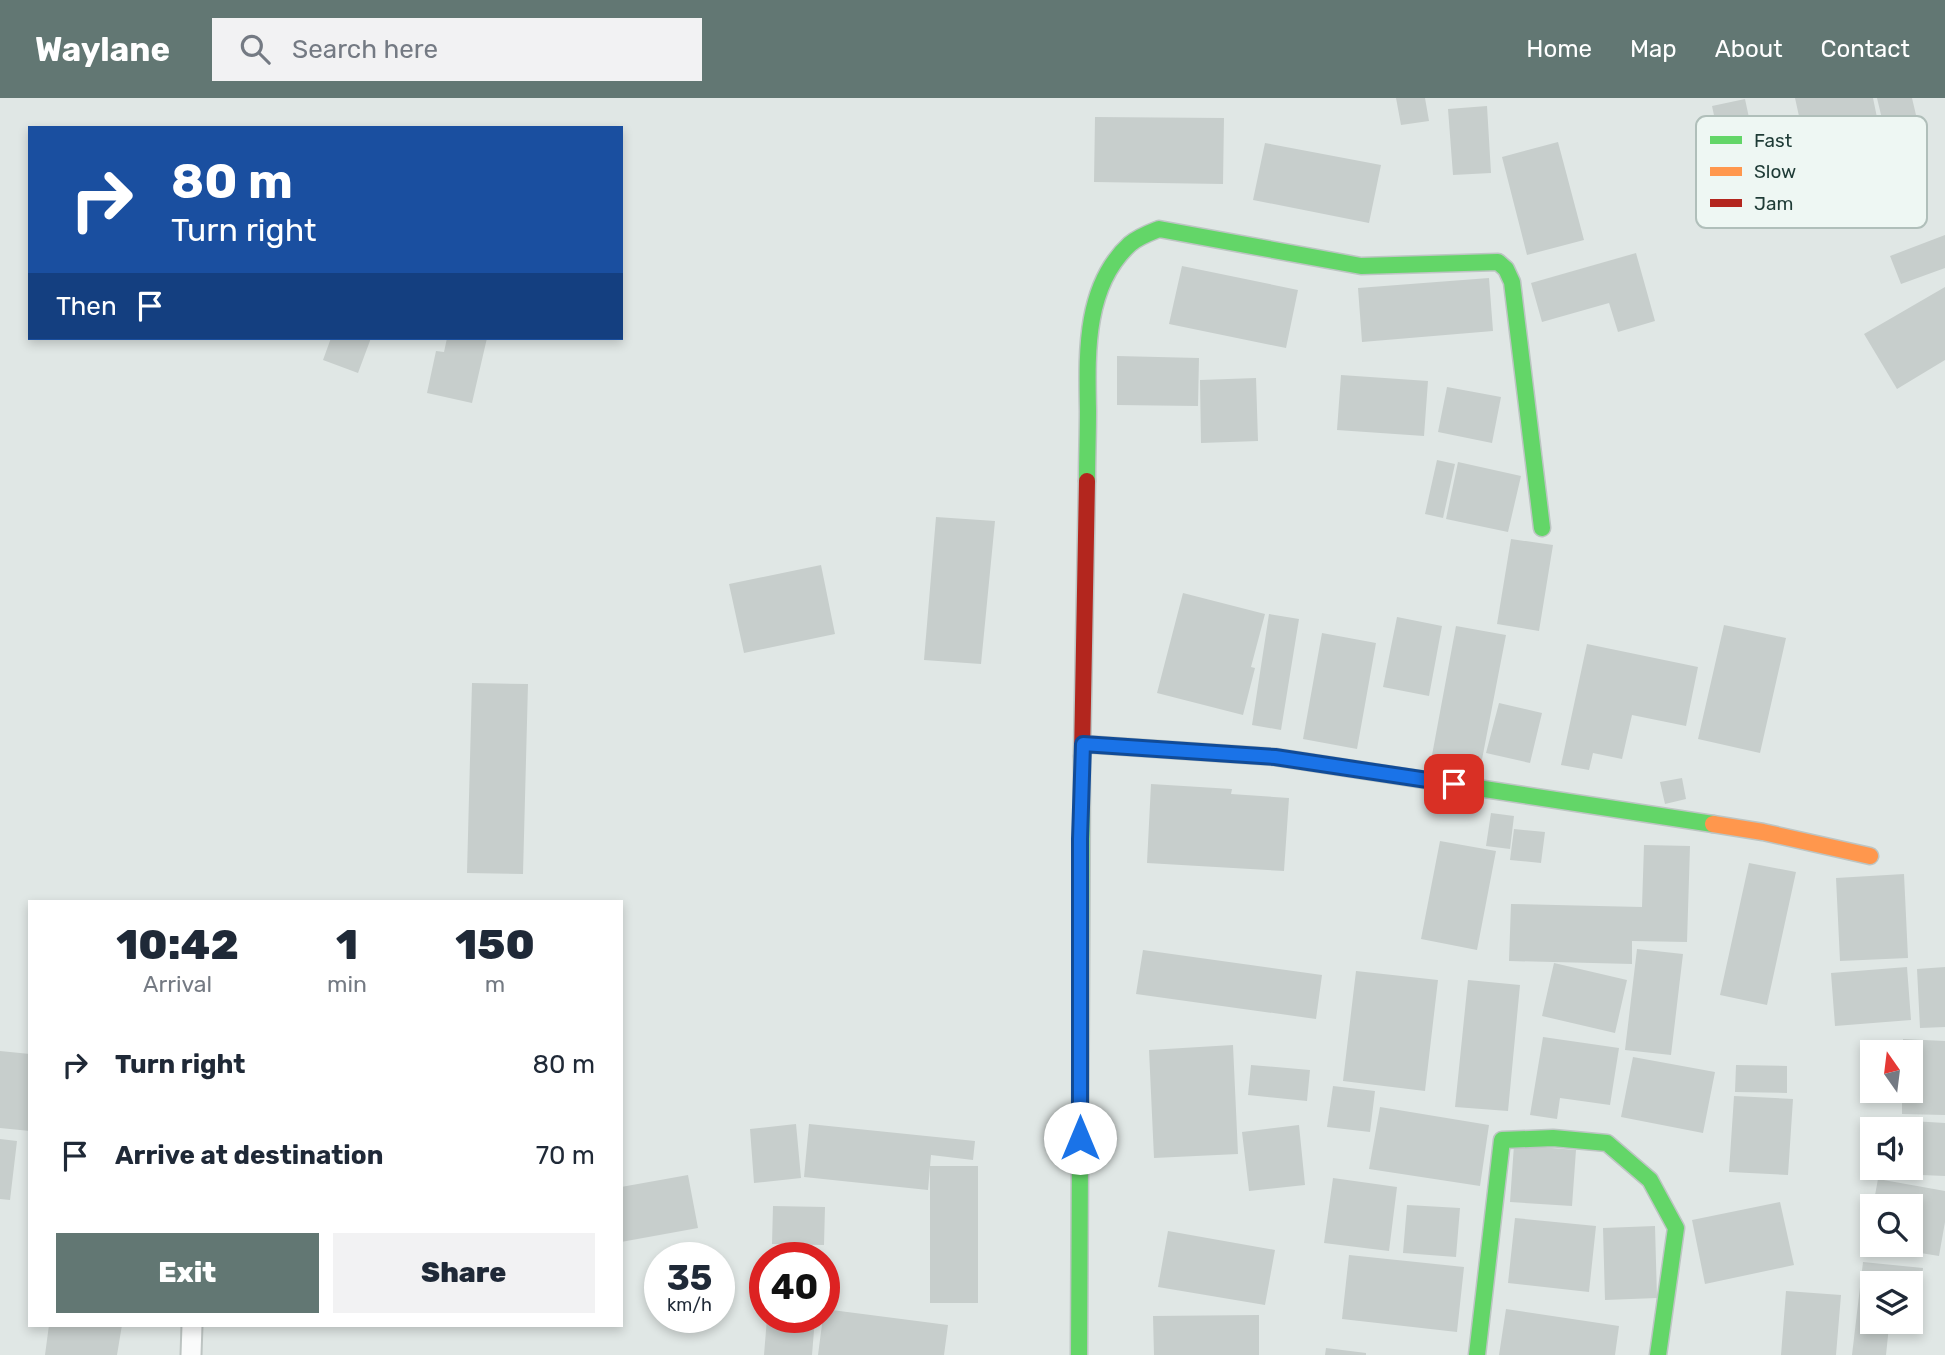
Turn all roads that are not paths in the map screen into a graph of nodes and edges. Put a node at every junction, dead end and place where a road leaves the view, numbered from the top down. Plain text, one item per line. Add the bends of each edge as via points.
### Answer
1 (1542, 528) dead end
2 (1083, 744) junction
3 (1870, 856) dead end
4 (192, 1327) edge
5 (191, 1355) edge
6 (1079, 1355) edge
7 (1477, 1355) edge
8 (1658, 1355) edge

1 - 2 street via 1512,282 1498,262 1361,266 1159,229 1132,242 1112,264 1091,319 1086,369
2 - 3 street via 1275,757 1763,832
2 - 6 street
4 - 5 lane
7 - 8 street via 1502,1140 1553,1138 1607,1143 1650,1180 1676,1228

